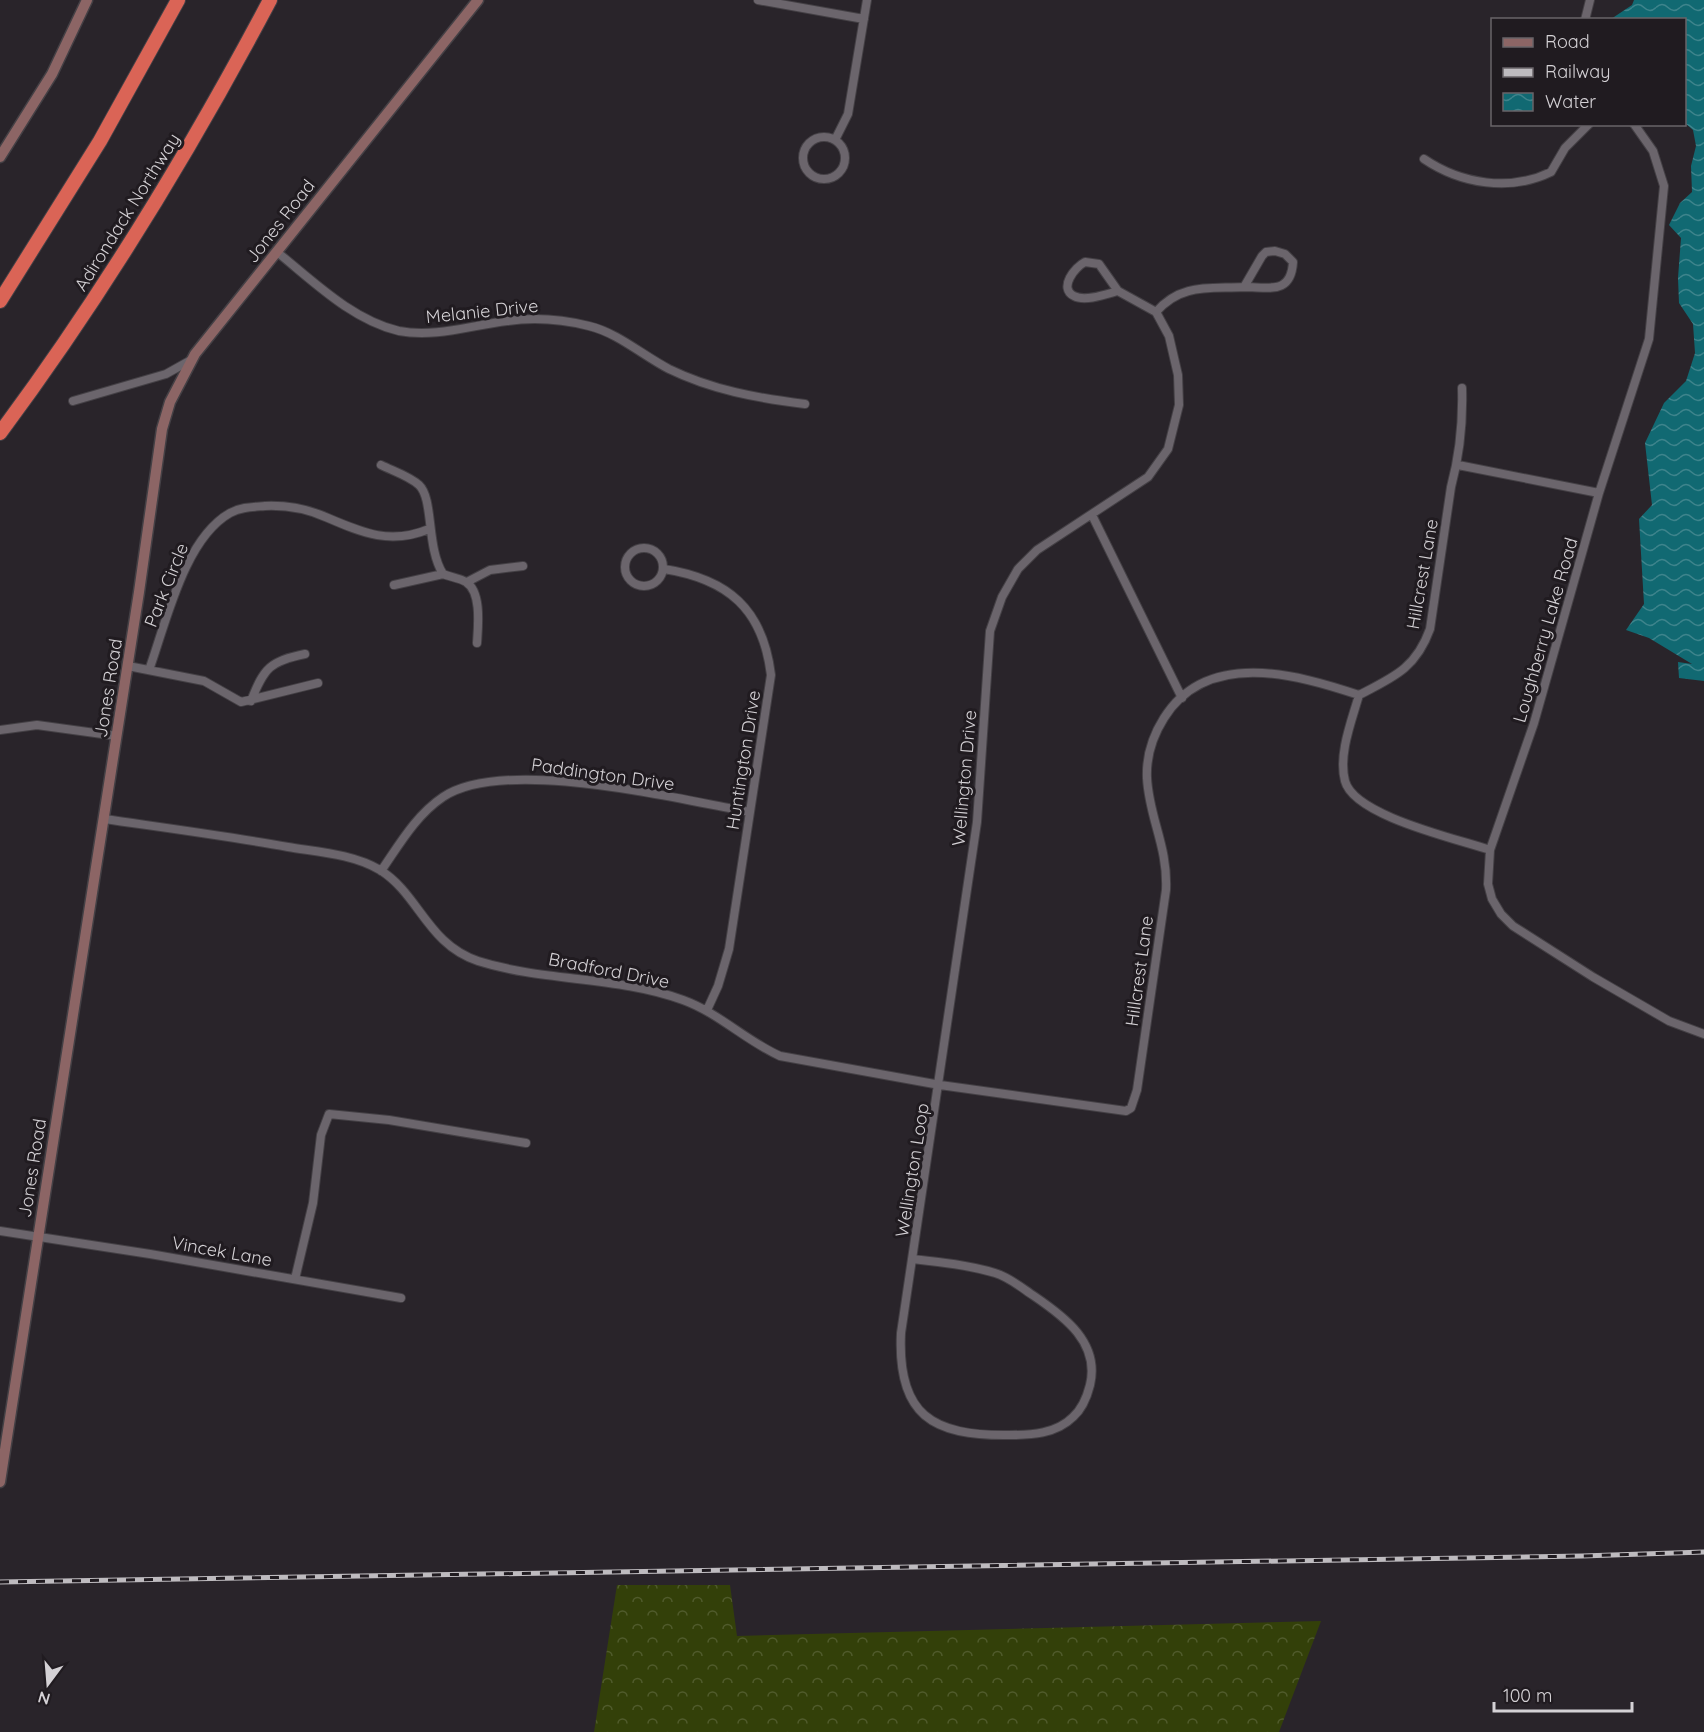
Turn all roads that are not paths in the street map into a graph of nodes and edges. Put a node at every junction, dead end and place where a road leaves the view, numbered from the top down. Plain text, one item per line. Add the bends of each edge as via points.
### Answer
1 (87, 0) edge
2 (178, 0) edge
3 (270, 0) edge
4 (478, 0) edge
5 (758, 0) edge
6 (867, 0) edge
7 (1590, 0) edge
8 (1586, 18) edge
9 (864, 19) junction
10 (1587, 126) edge
11 (1635, 126) edge
12 (835, 140) junction
13 (0, 158) edge
14 (1424, 159) dead end
15 (277, 252) junction
16 (1244, 287) junction
17 (1118, 291) junction
18 (0, 301) edge
19 (1156, 312) junction
20 (191, 360) junction
21 (1462, 388) dead end
22 (73, 401) dead end
23 (805, 404) dead end
24 (0, 433) edge
25 (381, 465) dead end
26 (1458, 465) junction
27 (1599, 493) junction
28 (1092, 515) junction
29 (429, 530) junction
30 (523, 566) dead end
31 (664, 569) junction
32 (443, 574) junction
33 (467, 582) junction
34 (394, 585) dead end
35 (477, 643) dead end
36 (305, 654) dead end
37 (128, 666) junction
38 (149, 670) junction
39 (318, 683) dead end
40 (1359, 695) junction
41 (1182, 698) junction
42 (252, 701) junction
43 (0, 730) edge
44 (117, 736) junction
45 (750, 812) junction
46 (104, 819) junction
47 (1490, 850) junction
48 (381, 871) junction
49 (707, 1010) junction
50 (1704, 1034) edge
51 (940, 1085) junction
52 (1131, 1108) joint
53 (526, 1143) dead end
54 (0, 1231) edge
55 (38, 1237) junction
56 (913, 1259) junction
57 (295, 1279) junction
58 (401, 1298) dead end
59 (0, 1482) edge

1 - 13 street via 52,74
2 - 18 highway via 100,141
3 - 24 highway, Adirondack Northway via 212,107 124,254
4 - 15 street, Jones Road
5 - 9 street
6 - 9 street
7 - 8 street
9 - 12 street via 848,114
10 - 14 street via 1564,148 1551,172 1520,184 1492,184 1453,173
11 - 27 street, Loughberry Lake Road via 1653,151 1664,186 1654,304 1649,339
12 - 12 street via 816,138 806,148 803,162 816,178 830,178 841,171 845,152
15 - 20 street, Jones Road
15 - 23 street, Melanie Drive via 345,306 398,330 422,333 552,319 600,330 669,369 708,385 742,396
16 - 16 street via 1266,252 1275,250 1293,262 1287,284
16 - 19 street via 1182,291 1167,299
17 - 17 street via 1080,298 1072,296 1068,283 1075,267 1085,262 1099,264
17 - 19 street
19 - 28 street, Wellington Drive via 1168,336 1178,375 1175,427 1168,449 1148,477
20 - 22 street via 166,374
20 - 37 street, Jones Road via 170,402 162,429
21 - 26 street, Hillcrest Lane
25 - 29 street via 420,486 427,501
26 - 27 street
26 - 40 street, Hillcrest Lane via 1451,487 1430,629 1422,650 1394,677
27 - 47 street, Loughberry Lake Road via 1534,723
28 - 41 street
28 - 51 street, Wellington Drive via 1051,539 1018,569 993,622 977,822
29 - 32 street via 435,561
29 - 38 street, Park Circle via 408,537 367,535 311,510 275,505 229,514 200,540
30 - 33 street via 490,570
31 - 31 street via 661,576 644,585 630,580 624,570 629,555 637,549 652,551
31 - 45 street, Huntington Drive via 721,586 750,612 764,639 771,675
32 - 33 street
32 - 34 street
33 - 35 street via 474,590
36 - 42 street via 272,664 263,673
37 - 38 street
37 - 44 street, Jones Road
38 - 42 street via 204,681 236,700
39 - 42 street
40 - 41 street, Hillcrest Lane via 1311,680 1248,673 1205,681
40 - 47 street via 1343,767 1348,789 1385,815
41 - 52 street, Hillcrest Lane via 1156,731 1148,758 1149,790 1166,858 1167,879 1137,1090
43 - 44 street via 37,725
44 - 46 street, Jones Road
45 - 48 street, Paddington Drive via 559,782 519,778 489,781 454,791 425,812
45 - 49 street, Huntington Drive via 729,949
46 - 48 street, Bradford Drive via 329,854
46 - 55 street, Jones Road
47 - 50 street, Loughberry Lake Road via 1487,866 1491,899 1514,926 1669,1022
48 - 49 street, Bradford Drive via 394,881 444,942 477,960 638,988
49 - 51 street, Bradford Drive via 757,1046 780,1056
51 - 52 street, Bradford Drive via 1114,1112
51 - 56 street, Wellington Loop
53 - 57 street via 329,1114 321,1135 313,1203
54 - 55 street, Vincek Lane
55 - 57 street, Vincek Lane
55 - 59 street, Jones Road
56 - 56 street via 900,1366 903,1382 916,1406 944,1428 975,1436 1047,1432 1072,1419 1088,1394 1091,1380 1090,1354 1078,1331 997,1273
57 - 58 street, Vincek Lane

